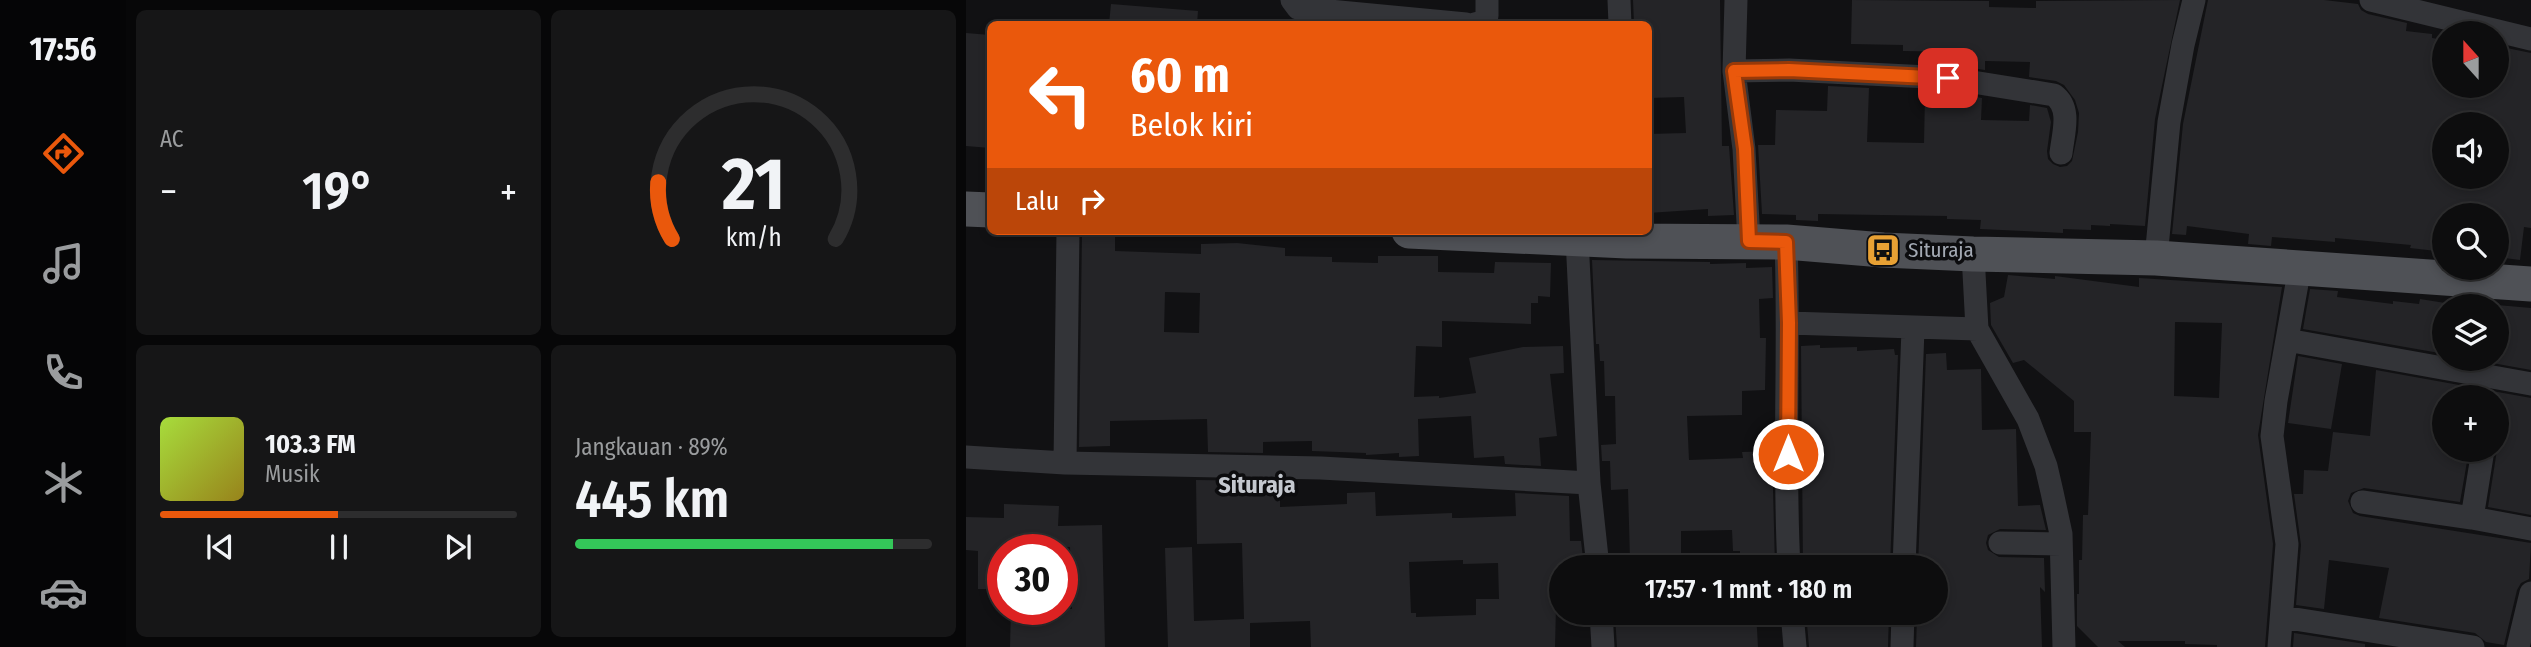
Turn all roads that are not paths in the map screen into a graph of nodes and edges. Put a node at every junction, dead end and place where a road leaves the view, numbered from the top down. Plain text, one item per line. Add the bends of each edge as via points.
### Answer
1 (1292, 0) edge
2 (1619, 0) edge
3 (1736, 0) edge
4 (2194, 0) edge
5 (2371, 0) edge
6 (1482, 19) edge
7 (1620, 21) edge
8 (2531, 39) edge
9 (1734, 71) junction
10 (2061, 153) dead end
11 (966, 208) edge
12 (987, 210) edge
13 (1068, 235) edge
14 (1533, 235) edge
15 (1627, 236) edge
16 (1577, 238) junction
17 (1749, 241) junction
18 (1786, 242) junction
19 (1973, 254) junction
20 (2156, 258) junction
21 (2300, 267) junction
22 (2531, 284) edge
23 (1789, 323) junction
24 (1913, 328) junction
25 (1976, 329) junction
26 (2287, 340) junction
27 (2531, 384) edge
28 (2481, 385) edge
29 (2509, 386) edge
30 (966, 457) edge
31 (2481, 462) edge
32 (1065, 463) junction
33 (1590, 483) junction
34 (2362, 502) dead end
35 (2472, 518) junction
36 (2531, 529) edge
37 (2000, 543) dead end
38 (2061, 544) junction
39 (1597, 555) edge
40 (1789, 555) edge
41 (1904, 555) edge
42 (2531, 593) edge
43 (2282, 617) junction
44 (1602, 625) edge
45 (1793, 625) edge
46 (1903, 625) edge
47 (1603, 647) edge
48 (1795, 647) edge
49 (1902, 647) edge
50 (2064, 647) edge
51 (2279, 647) edge
52 (2473, 647) edge
53 (2518, 647) edge

1 - 6 street via 1298,8
2 - 7 street
3 - 9 street
4 - 20 street via 2169,122
5 - 8 street
9 - 10 street via 1948,78 2054,95 2065,108
9 - 17 street via 1745,149
11 - 12 main road
13 - 32 street
14 - 16 main road
15 - 16 main road
15 - 17 main road
16 - 33 street
17 - 18 main road
18 - 19 main road
18 - 23 street
19 - 20 main road
19 - 25 street
20 - 21 main road
21 - 22 main road
21 - 26 street
23 - 24 street
23 - 40 street
24 - 25 street
24 - 41 street
25 - 38 street via 2028,419 2046,466
26 - 28 street
26 - 43 street via 2273,436 2287,544
27 - 29 street
30 - 32 street
31 - 35 street
32 - 33 street via 1321,468
33 - 39 street
34 - 35 street
35 - 36 street
37 - 38 street
38 - 50 street
42 - 53 street
43 - 51 street
43 - 52 street
44 - 47 street
45 - 48 street
46 - 49 street

